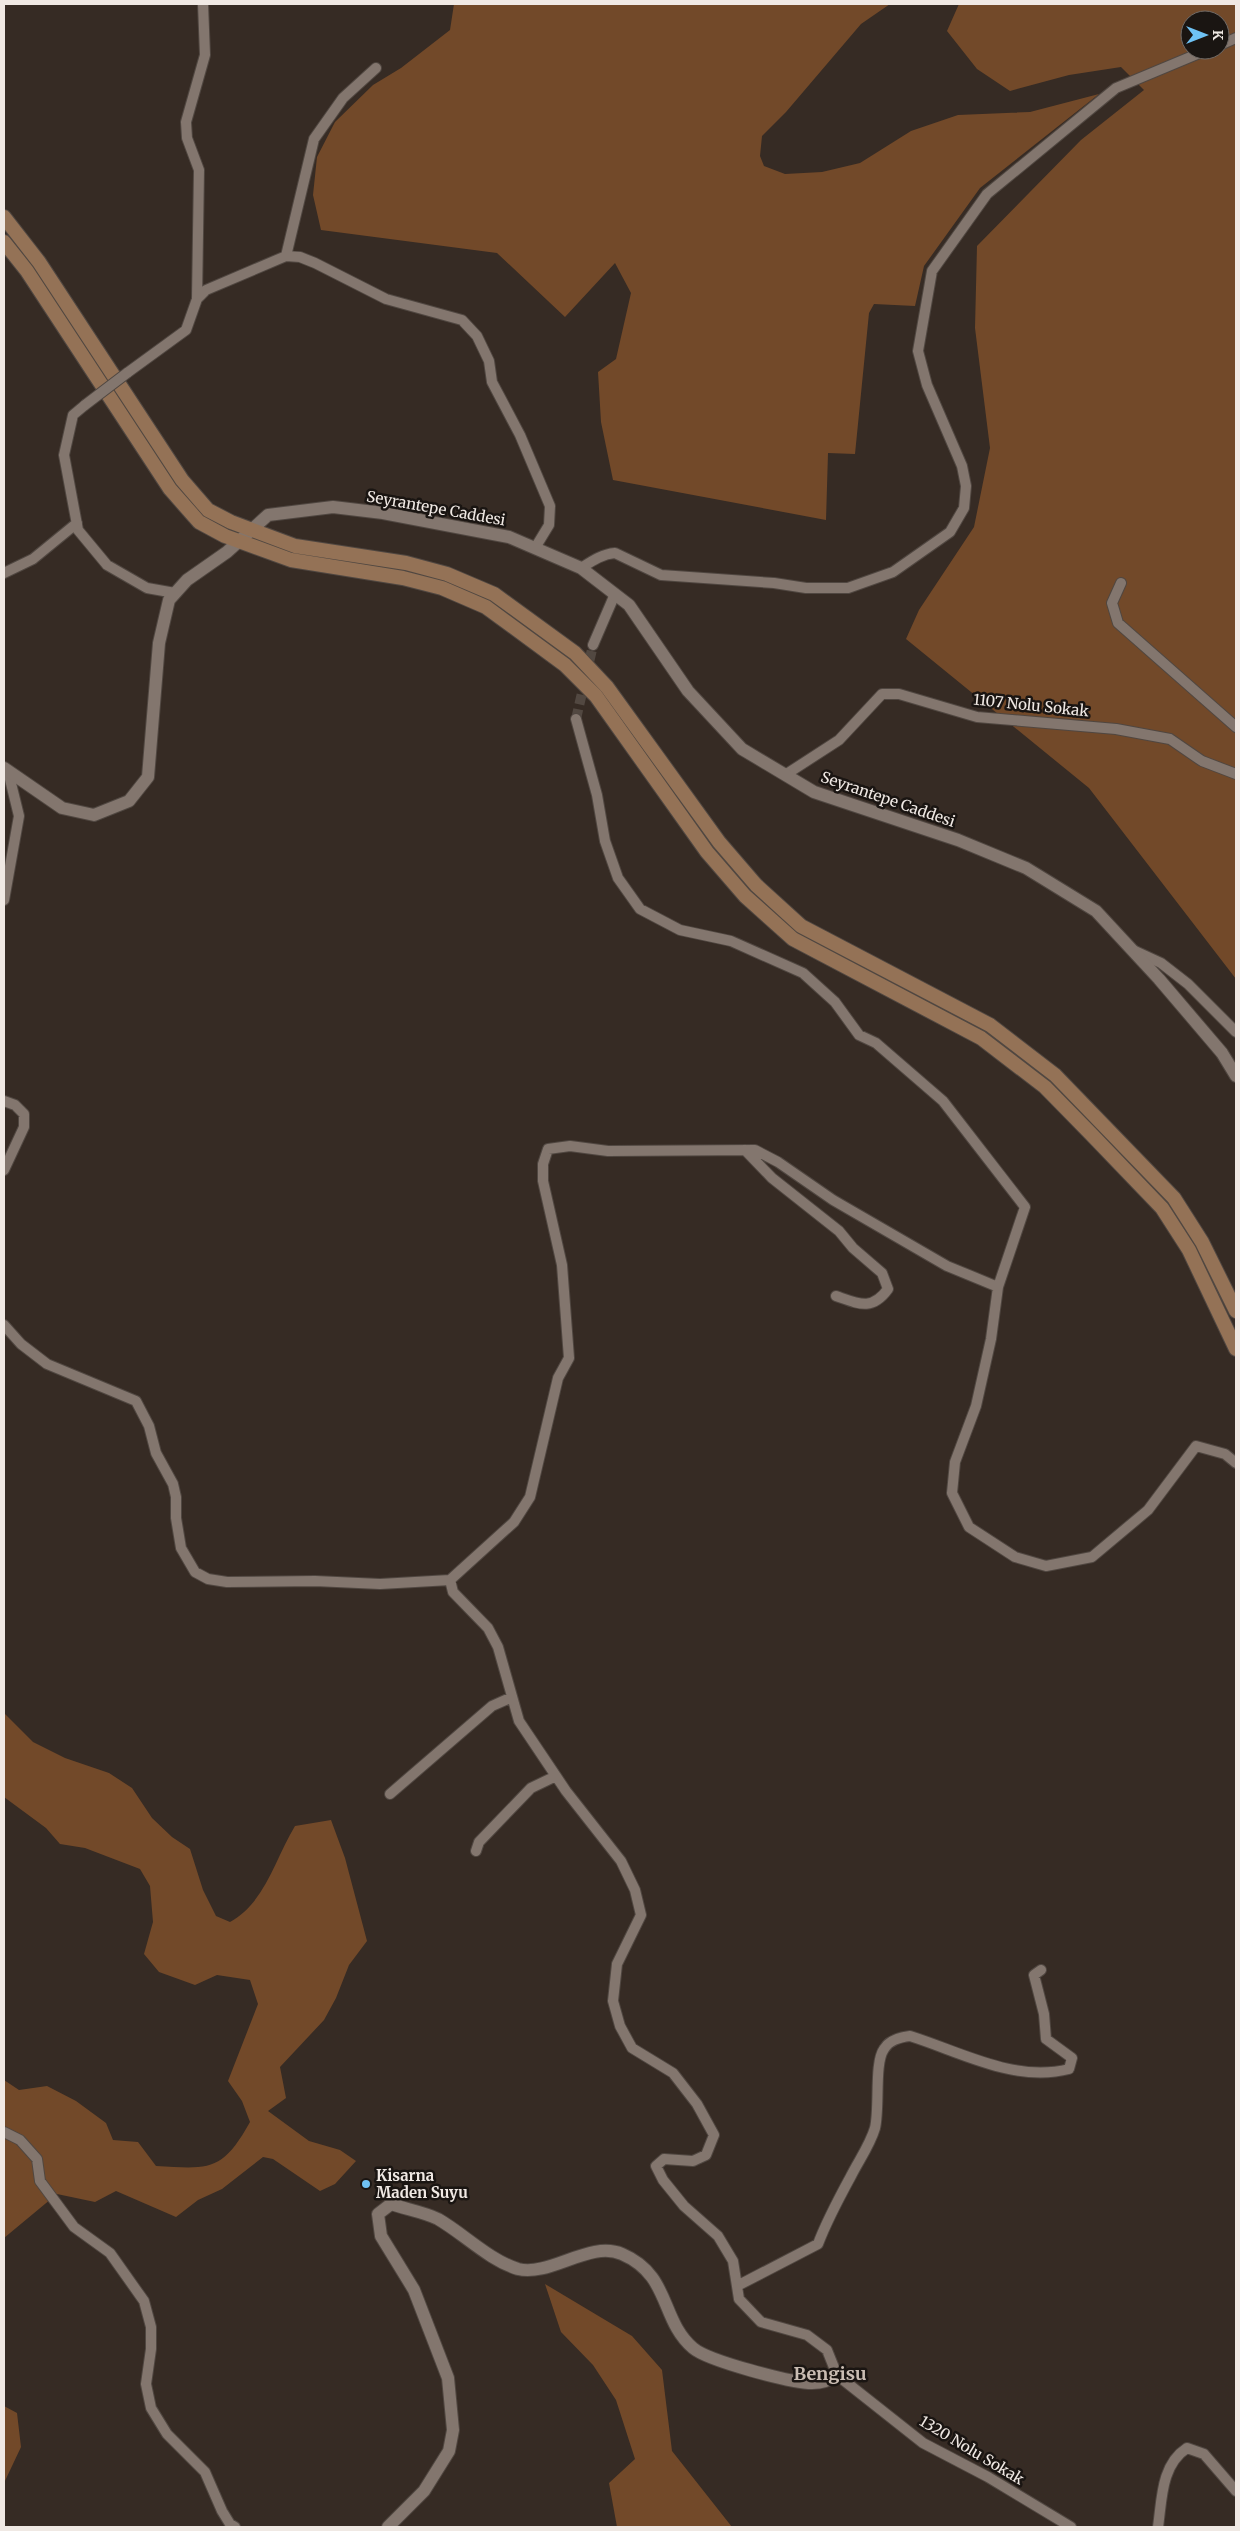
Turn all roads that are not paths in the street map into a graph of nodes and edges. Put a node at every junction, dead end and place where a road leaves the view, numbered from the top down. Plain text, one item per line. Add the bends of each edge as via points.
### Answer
1 (203, 4) edge
2 (1183, 60) edge
3 (376, 68) dead end
4 (4, 217) edge
5 (4, 242) edge
6 (286, 256) junction
7 (197, 299) junction
8 (77, 523) junction
9 (252, 530) junction
10 (239, 542) junction
11 (534, 548) junction
12 (581, 568) junction
13 (4, 573) edge
14 (1121, 583) dead end
15 (175, 593) junction
16 (615, 594) junction
17 (593, 645) tunnel mouth
18 (576, 719) tunnel mouth
19 (1236, 727) edge
20 (6, 769) edge
21 (1236, 774) edge
22 (786, 775) junction
23 (4, 900) edge
24 (1131, 949) junction
25 (1236, 1032) edge
26 (1236, 1076) edge
27 (4, 1101) edge
28 (744, 1150) junction
29 (4, 1170) edge
30 (998, 1287) junction
31 (836, 1296) dead end
32 (1236, 1312) edge
33 (4, 1324) edge
34 (1236, 1349) edge
35 (1236, 1463) edge
36 (450, 1580) junction
37 (512, 1696) junction
38 (556, 1776) junction
39 (390, 1794) dead end
40 (476, 1851) dead end
41 (1041, 1970) dead end
42 (4, 2132) edge
43 (737, 2286) junction
44 (837, 2375) junction
45 (1236, 2491) edge
46 (235, 2527) edge
47 (388, 2527) edge
48 (1071, 2527) edge
49 (1158, 2527) edge

1 - 7 street via 206,55 186,122 187,138 199,170
2 - 12 street via 1116,88 987,194 932,272 918,351 927,385 962,466 966,486 964,508 950,532 893,572 848,588 806,588 661,575 615,553
3 - 6 street via 343,98 314,139
4 - 9 main road via 39,262 182,480 208,510
5 - 10 main road via 27,271 170,490 199,522
6 - 7 street via 206,290
6 - 11 street via 315,263 386,299 462,320 477,336 489,361 492,382 520,435 550,506 549,525
7 - 8 street, bridge via 186,330 73,414 64,454
8 - 13 street via 33,559
8 - 15 street via 78,530 107,565 147,588
9 - 10 street, Seyrantepe Caddesi
9 - 11 street, Seyrantepe Caddesi via 268,516 332,507 383,513 509,537
9 - 32 main road via 295,546 406,563 447,574 494,594 576,653 608,687 719,842 756,885 801,926 990,1025 1055,1075 1174,1198 1202,1242
10 - 15 street, Seyrantepe Caddesi via 187,580
10 - 34 main road via 291,560 403,578 442,588 486,607 565,665 596,696 707,852 745,896 793,939 981,1038 1045,1087 1162,1208 1189,1250
11 - 12 street, Seyrantepe Caddesi
12 - 16 street, Seyrantepe Caddesi
14 - 19 street via 1112,603 1118,622
15 - 20 street, Seyrantepe Caddesi via 169,600 159,643 148,777 129,801 94,815 62,808
16 - 17 street
16 - 22 street, Seyrantepe Caddesi via 629,605 688,691 742,749
18 - 30 street via 597,795 605,841 618,878 640,909 680,930 731,941 803,973 835,1002 859,1035 876,1043 943,1101 1009,1185 1025,1207
20 - 23 street via 19,816
21 - 22 street, 1107 Nolu Sokak via 1202,760 1170,739 1116,729 976,717 899,694 882,694 839,740
22 - 24 street, Seyrantepe Caddesi via 814,792 958,840 1026,868 1096,912
24 - 25 street via 1161,963 1188,984
24 - 26 street, Seyrantepe Caddesi via 1222,1053
27 - 29 street via 16,1105 24,1114 24,1127
28 - 30 street via 755,1150 778,1162 833,1200 947,1266
28 - 31 street via 772,1178 839,1230 853,1248 882,1273 888,1289 880,1300 862,1305
28 - 36 street via 608,1151 570,1146 548,1149 542,1164 542,1181 562,1265 569,1358 558,1378 530,1497 514,1522
30 - 35 street via 991,1339 976,1406 955,1462 952,1492 969,1527 1015,1557 1046,1566 1092,1557 1148,1510 1196,1446 1225,1454
33 - 36 street via 21,1344 46,1364 136,1402 149,1426 156,1453 173,1484 181,1548 195,1572 208,1579 227,1582 380,1584
36 - 37 street via 453,1592 488,1628 498,1647
37 - 38 street via 519,1720
37 - 39 street via 492,1706
38 - 40 street via 531,1788 479,1842
38 - 43 street via 621,1861 635,1890 640,1915 617,1964 613,2001 620,2026 632,2048 672,2073 697,2104 714,2136 706,2155 693,2161 664,2159 656,2166 684,2206 718,2236 732,2261
41 - 43 street via 1034,1976 1044,2014 1046,2039 1072,2058 1069,2069 1054,2073 1002,2070 910,2036 897,2038 884,2048 878,2067 879,2099 874,2128 828,2217 818,2244
42 - 46 street via 20,2140 37,2159 40,2181 74,2227 110,2253 144,2301 152,2327 146,2384 152,2408 167,2434 206,2472 222,2511
43 - 44 street via 739,2299 761,2322 807,2336 827,2350
44 - 47 street via 829,2381 811,2383 782,2378 694,2350 680,2335 658,2284 634,2260 619,2253 599,2252 538,2270 518,2268 436,2218 391,2204 378,2214 381,2236 414,2290 448,2378 453,2430 449,2451 424,2491
44 - 48 street, 1320 Nolu Sokak via 923,2443 988,2477
45 - 49 street via 1204,2454 1187,2448 1176,2456 1166,2474

